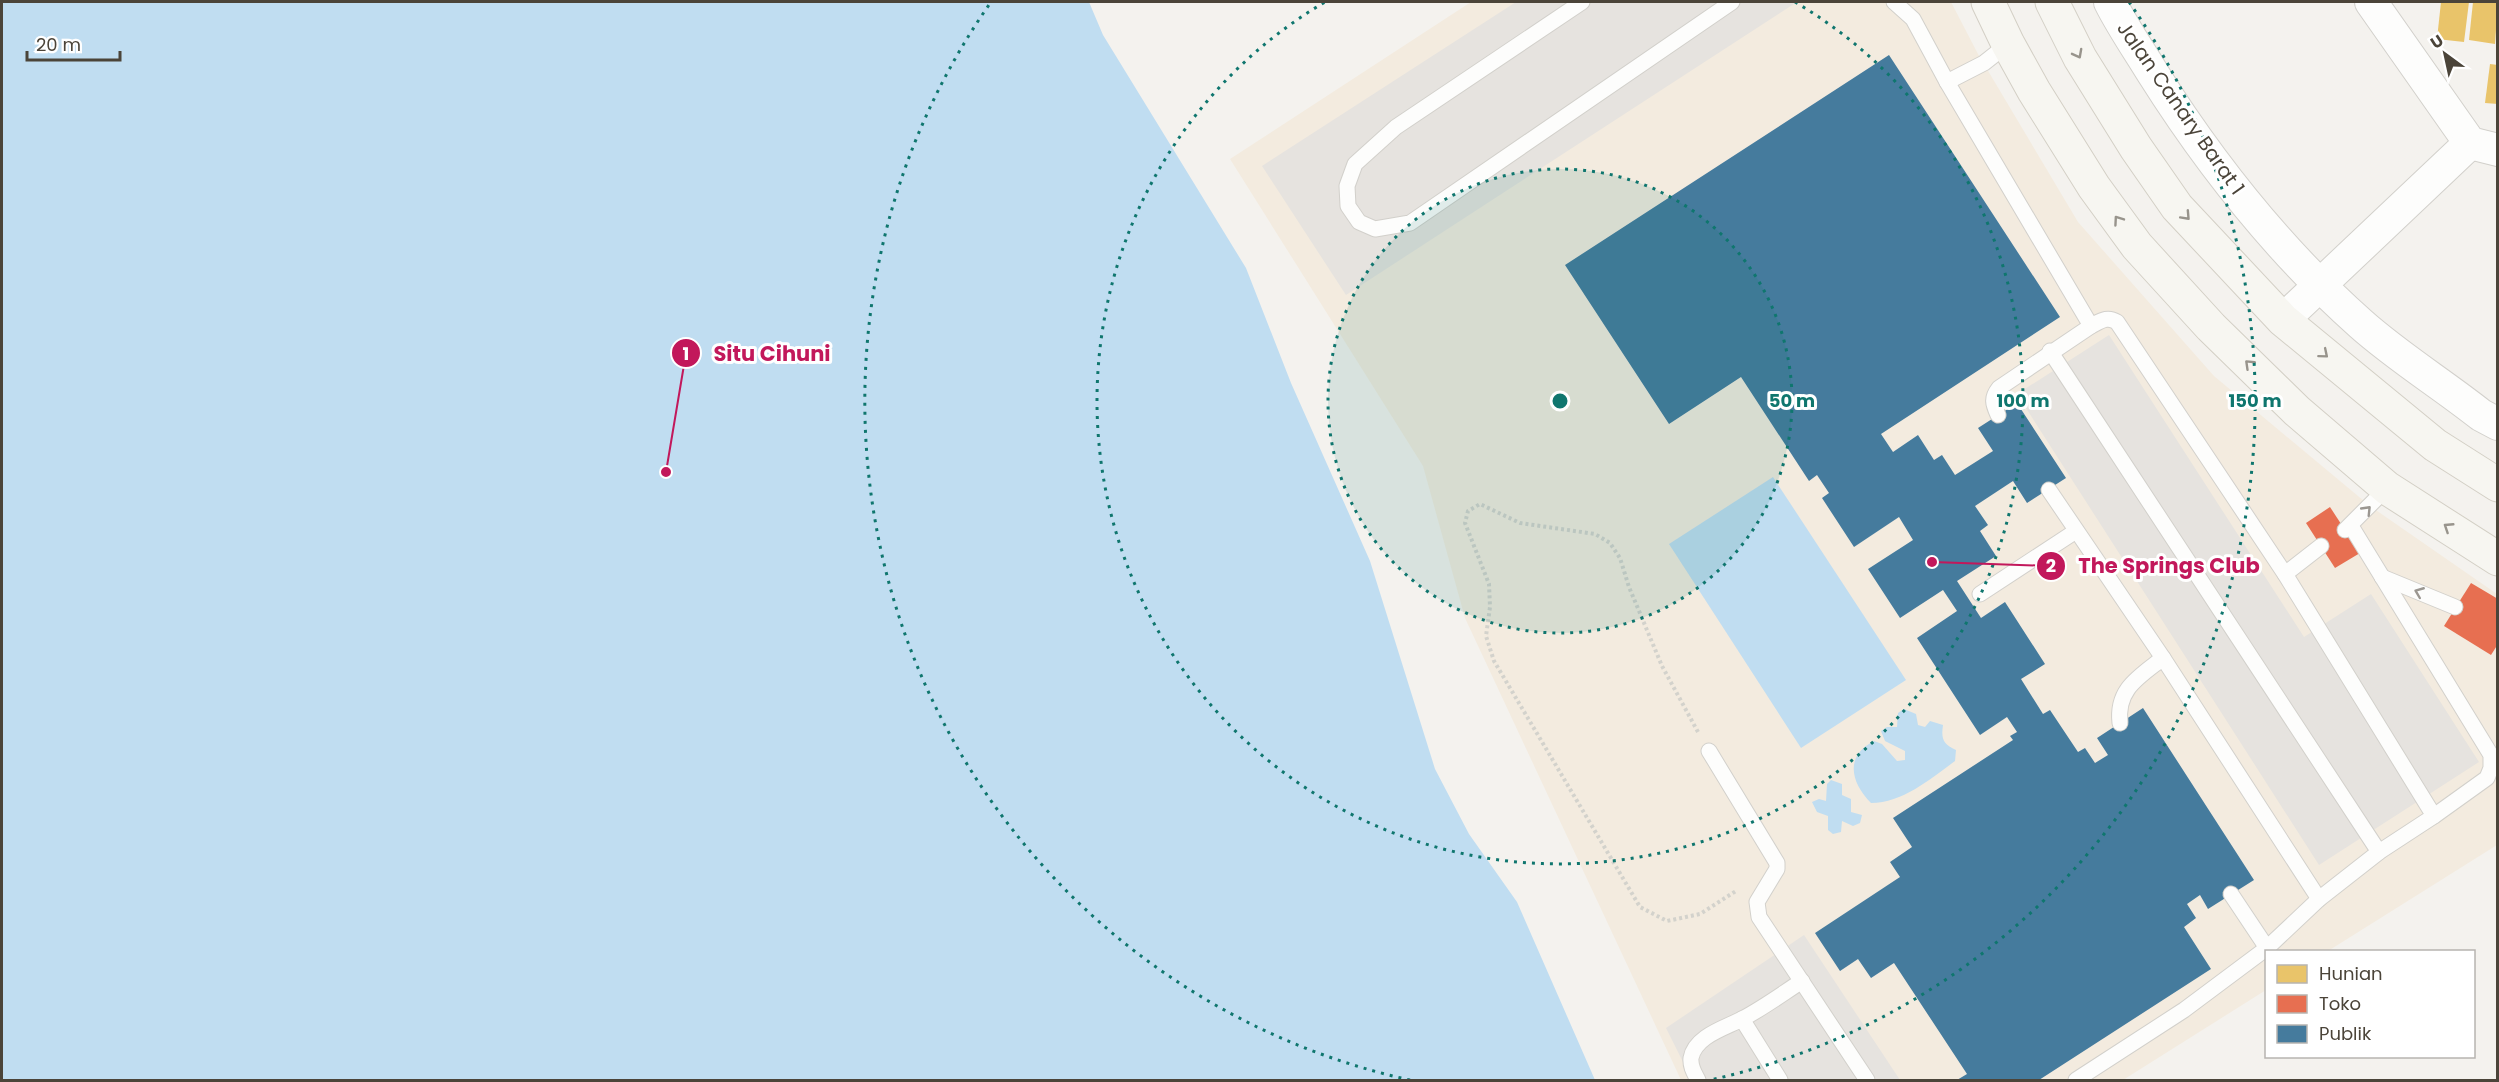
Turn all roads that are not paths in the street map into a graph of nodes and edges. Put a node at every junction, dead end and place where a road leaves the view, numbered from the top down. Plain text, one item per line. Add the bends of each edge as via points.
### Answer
1 (1582, 2) edge
2 (1732, 2) edge
3 (1894, 2) edge
4 (1988, 2) edge
5 (2052, 2) edge
6 (2110, 2) edge
7 (2371, 2) edge
8 (2008, 44) junction
9 (1947, 82) junction
10 (2484, 146) edge
11 (2319, 285) junction
12 (2283, 320) junction
13 (2091, 326) junction
14 (2050, 351) junction
15 (1998, 415) dead end
16 (2498, 424) edge
17 (2498, 485) edge
18 (2387, 488) junction
19 (2049, 490) dead end
20 (2076, 531) junction
21 (2321, 546) dead end
22 (2498, 559) edge
23 (2285, 574) junction
24 (2382, 577) junction
25 (1980, 594) dead end
26 (2455, 607) dead end
27 (2163, 658) junction
28 (2120, 723) dead end
29 (1709, 751) road end
30 (2434, 816) junction
31 (2379, 852) junction
32 (2231, 894) dead end
33 (2319, 899) junction
34 (2267, 948) junction
35 (1802, 981) junction
36 (1742, 1019) junction
37 (1698, 1080) edge
38 (1780, 1080) edge
39 (1868, 1080) edge
40 (2076, 1080) edge

1 - 2 lane via 1396,127 1355,164 1347,186 1348,206 1359,222 1375,229 1410,223
3 - 9 lane via 1913,19
4 - 8 main road
5 -> 12 main road via 2080,58 2177,207
6 - 11 street, Jalan Canary Barat 1 via 2219,171
7 - 10 street
8 - 9 lane via 1984,63
18 -> 8 main road via 2297,411 2211,327 2137,246 2094,187
9 - 13 lane
10 - 11 street
11 - 12 street
11 - 16 street, Jalan Canary Barat 1 via 2363,326
12 -> 17 main road via 2435,446
13 - 14 lane
13 - 23 lane via 2110,318 2117,322
14 - 15 lane via 1999,388 1993,396
14 - 31 lane
22 -> 18 main road
24 -> 18 lane via 2348,528
19 - 20 lane
20 - 25 lane
20 - 27 lane
21 - 23 lane
23 - 30 lane
26 -> 24 lane
24 - 30 lane via 2491,755 2487,778
27 - 28 lane via 2132,683 2121,699
27 - 33 lane
29 - 35 lane via 1777,863 1756,910
30 - 31 lane
31 - 33 lane
32 - 34 lane
33 - 34 lane
34 - 40 lane via 2184,1010
35 - 36 lane
35 - 39 lane
36 - 37 lane via 1721,1028 1695,1050 1691,1067
36 - 38 lane

